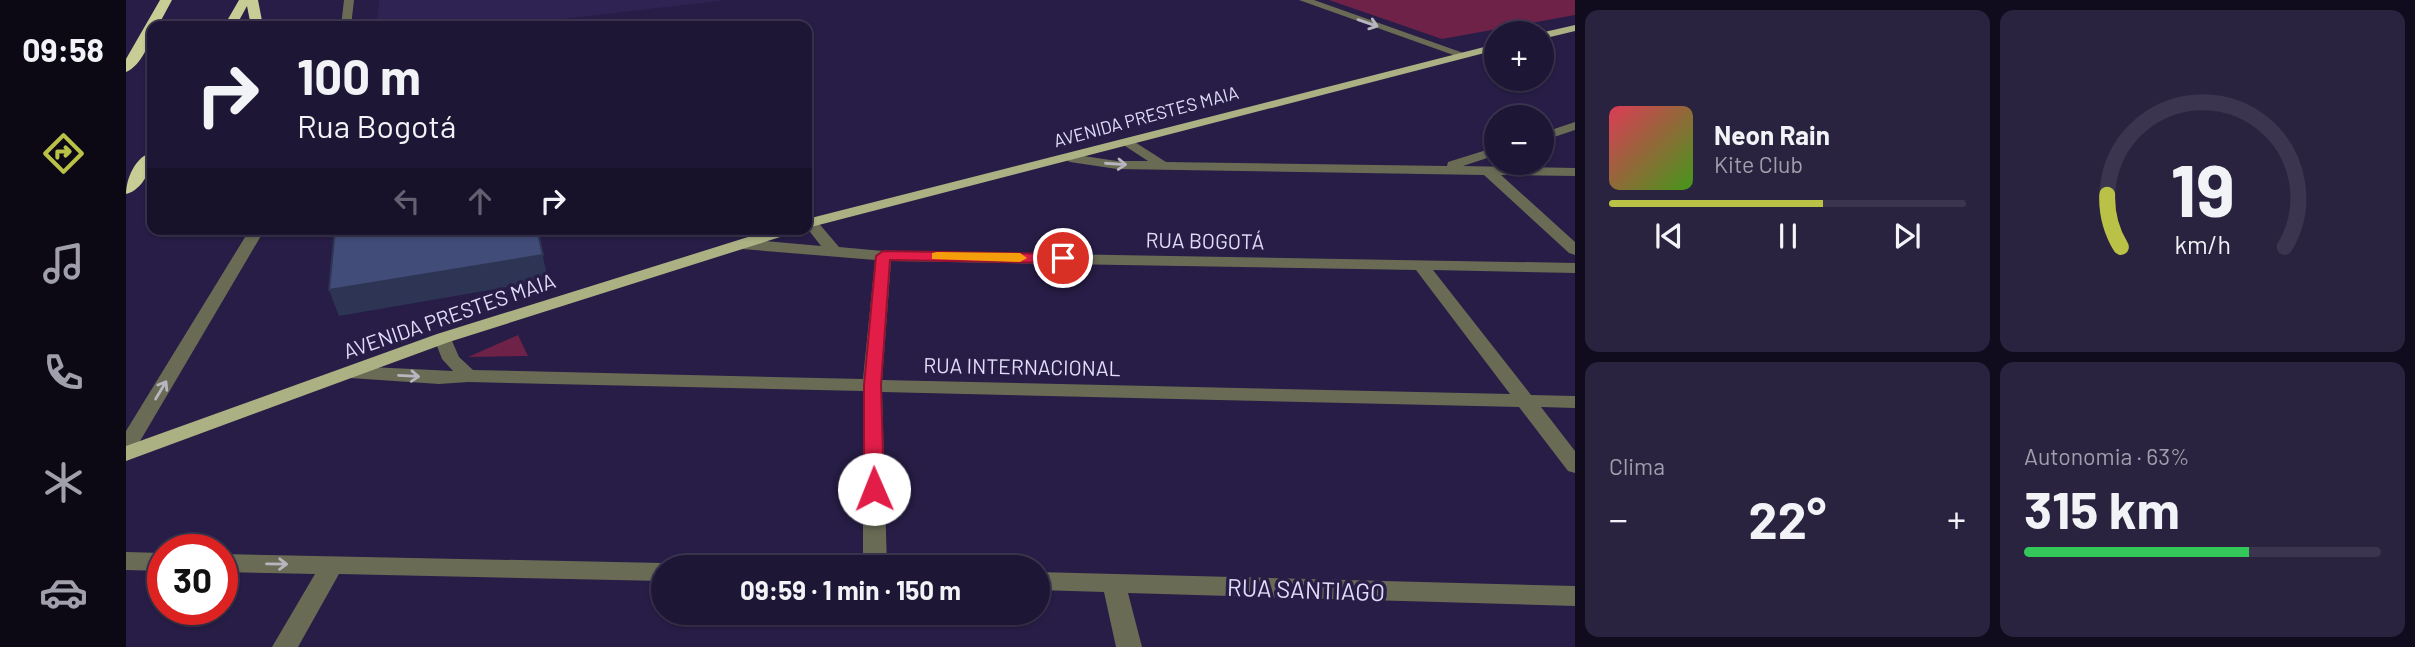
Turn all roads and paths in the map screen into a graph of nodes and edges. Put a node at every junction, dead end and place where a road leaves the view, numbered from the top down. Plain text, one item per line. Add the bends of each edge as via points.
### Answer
1 (166, 0) edge
2 (245, 0) edge
3 (252, 0) edge
4 (349, 0) edge
5 (1304, 0) edge
6 (154, 21) edge
7 (233, 21) edge
8 (256, 21) edge
9 (347, 21) edge
10 (1575, 28) edge
11 (147, 32) edge
12 (1554, 33) edge
13 (1484, 50) edge
14 (1463, 55) junction
15 (126, 68) edge
16 (1575, 126) edge
17 (1554, 133) edge
18 (1130, 143) junction
19 (1484, 155) edge
20 (1070, 158) junction
21 (147, 163) edge
22 (1163, 165) junction
23 (1439, 170) junction
24 (1484, 170) edge
25 (1554, 172) edge
26 (1575, 172) edge
27 (1492, 175) edge
28 (126, 189) edge
29 (812, 223) edge
30 (812, 227) edge
31 (254, 235) edge
32 (771, 235) edge
33 (742, 244) junction
34 (1575, 250) edge
35 (834, 252) junction
36 (883, 256) junction
37 (1420, 264) junction
38 (1575, 268) edge
39 (443, 338) junction
40 (350, 372) junction
41 (468, 376) junction
42 (873, 385) junction
43 (1523, 401) junction
44 (1575, 402) edge
45 (126, 448) edge
46 (126, 454) edge
47 (1575, 466) edge
48 (875, 555) edge
49 (126, 561) edge
50 (147, 562) edge
51 (238, 563) edge
52 (332, 565) junction
53 (651, 572) edge
54 (1050, 582) edge
55 (1114, 583) junction
56 (1575, 596) edge
57 (285, 647) edge
58 (1129, 647) edge

1 - 6 highway
2 - 7 highway
3 - 8 highway
4 - 9 street
5 -> 14 street
10 - 12 main road
11 - 15 highway
13 - 14 main road, AVENIDA PRESTES MAIA
14 - 18 main road, AVENIDA PRESTES MAIA
16 - 17 street
18 - 20 main road, AVENIDA PRESTES MAIA
18 - 22 street
19 - 23 street
20 -> 22 street
20 - 29 main road, AVENIDA PRESTES MAIA
21 - 28 highway
22 - 23 street
23 - 24 street
25 - 26 street
27 - 34 street
30 - 35 street
45 -> 31 street
32 - 33 main road, AVENIDA PRESTES MAIA
33 - 35 street, RUA BOGOTÁ
33 - 39 main road, AVENIDA PRESTES MAIA
35 - 36 street, RUA BOGOTÁ
36 - 37 street, RUA BOGOTÁ
36 - 42 street
37 - 38 street, RUA BOGOTÁ
37 - 43 street
39 - 40 main road, AVENIDA PRESTES MAIA
39 - 41 street via 451,359
40 -> 41 street, RUA INTERNACIONAL
40 - 46 main road, AVENIDA PRESTES MAIA
41 - 42 street, RUA INTERNACIONAL
42 - 43 street, RUA INTERNACIONAL
42 - 48 street
43 - 44 street, RUA INTERNACIONAL
43 - 47 street
49 - 50 street
51 -> 52 street
52 - 53 street
52 - 57 street
54 - 55 street, RUA SANTIAGO
55 - 56 street, RUA SANTIAGO
55 - 58 street

